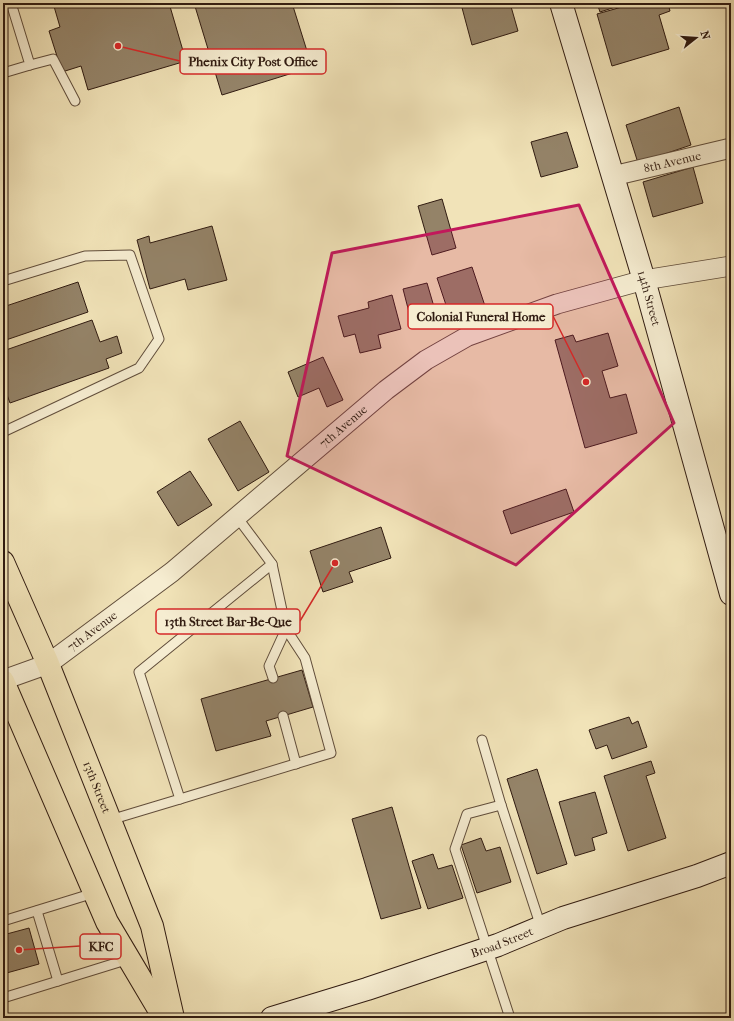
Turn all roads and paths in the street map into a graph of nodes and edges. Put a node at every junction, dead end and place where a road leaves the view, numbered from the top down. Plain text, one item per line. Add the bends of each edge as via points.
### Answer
1 (11, 3) edge
2 (561, 3) edge
3 (30, 65) junction
4 (3, 73) edge
5 (75, 101) dead end
6 (731, 148) edge
7 (613, 176) junction
8 (731, 266) edge
9 (644, 280) junction
10 (3, 281) edge
11 (3, 432) edge
12 (237, 517) junction
13 (3, 562) edge
14 (272, 564) junction
15 (731, 594) edge
16 (286, 629) junction
17 (48, 664) junction
18 (273, 678) dead end
19 (3, 680) edge
20 (283, 716) dead end
21 (482, 740) dead end
22 (296, 764) junction
23 (180, 799) junction
24 (501, 804) junction
25 (110, 820) junction
26 (731, 863) edge
27 (94, 893) junction
28 (37, 911) junction
29 (3, 921) edge
30 (541, 927) junction
31 (488, 948) junction
32 (129, 959) junction
33 (58, 981) junction
34 (3, 998) edge
35 (164, 1018) edge
36 (173, 1018) edge
37 (272, 1018) edge
38 (510, 1018) edge

1 - 3 lane
2 - 7 street, 14th Street
3 - 4 lane
3 - 5 lane via 53,58
6 - 7 street, 8th Avenue
7 - 9 street, 14th Street
8 - 9 street, 7th Avenue
9 - 12 street, 7th Avenue via 557,304 468,336 432,357 386,390
9 - 15 street, 14th Street
10 - 11 lane via 85,256 130,255 159,339 139,368
12 - 14 lane
12 - 17 street, 7th Avenue via 172,572
13 - 17 main road, 13th Street
14 - 16 lane
14 - 23 lane via 138,672
16 - 18 lane via 270,666
16 - 22 lane via 305,658 331,753
17 - 19 street, 7th Avenue
17 - 25 main road, 13th Street
19 - 27 main road
20 - 22 lane
21 - 24 lane
22 - 23 lane
23 - 25 lane
24 - 30 lane
24 - 31 lane via 467,814 455,849
25 - 36 main road, 13th Street via 152,926
26 - 30 street, Broad Street
27 - 28 lane
27 - 32 main road via 107,922
28 - 29 lane
28 - 33 lane
30 - 31 street, Broad Street
31 - 37 street, Broad Street
31 - 38 lane
32 - 33 lane
32 - 35 main road
33 - 34 lane

